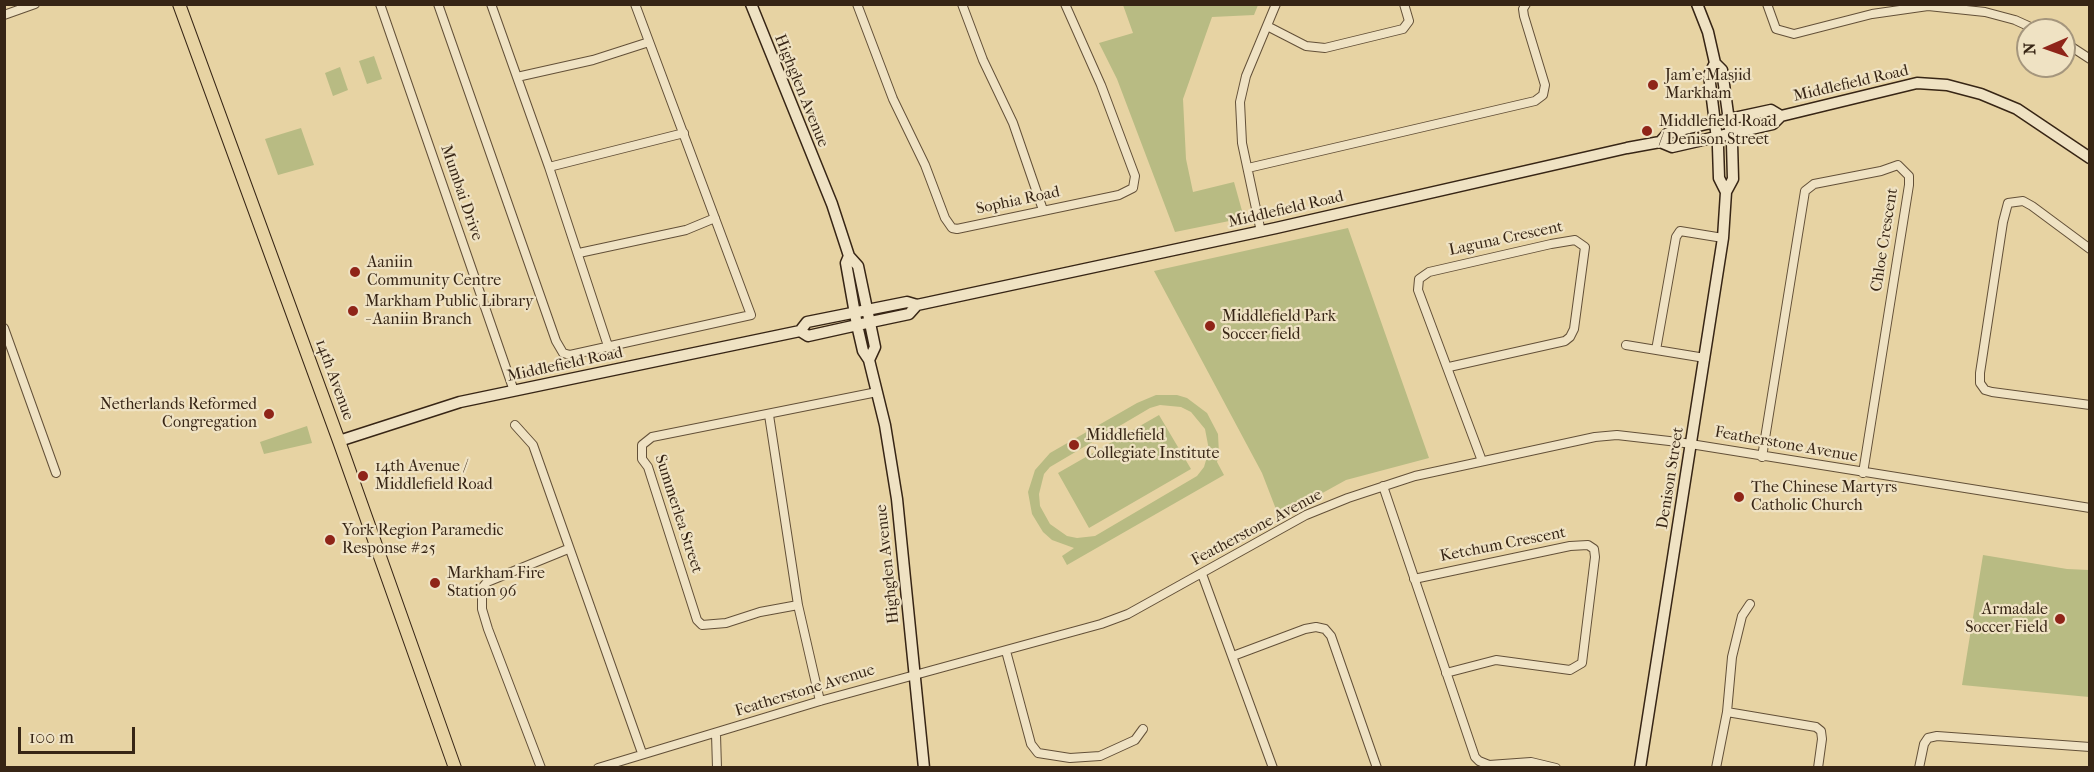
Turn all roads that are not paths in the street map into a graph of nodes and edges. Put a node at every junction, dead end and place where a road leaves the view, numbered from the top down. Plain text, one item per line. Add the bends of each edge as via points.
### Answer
1 (35, 4) edge
2 (179, 4) edge
3 (380, 4) edge
4 (438, 4) edge
5 (491, 4) edge
6 (635, 4) edge
7 (751, 4) edge
8 (857, 4) edge
9 (962, 4) edge
10 (1065, 4) edge
11 (1276, 4) edge
12 (1404, 4) edge
13 (1526, 4) edge
14 (1697, 4) edge
15 (1767, 4) edge
16 (4, 15) edge
17 (2016, 20) edge
18 (1269, 27) junction
19 (649, 42) junction
20 (2076, 50) edge
21 (2090, 59) edge
22 (1715, 63) junction
23 (517, 77) junction
24 (1780, 116) junction
25 (1729, 119) junction
26 (1715, 122) junction
27 (684, 133) junction
28 (1731, 134) junction
29 (1717, 137) junction
30 (1660, 142) junction
31 (2090, 158) edge
32 (549, 166) junction
33 (1248, 168) junction
34 (1726, 192) junction
35 (1043, 210) junction
36 (715, 218) junction
37 (1261, 232) junction
38 (1723, 238) junction
39 (2090, 249) edge
40 (579, 253) junction
41 (849, 255) junction
42 (917, 305) junction
43 (868, 310) junction
44 (855, 313) junction
45 (871, 322) junction
46 (857, 325) junction
47 (4, 328) edge
48 (801, 331) junction
49 (1626, 345) dead end
50 (608, 346) junction
51 (1656, 350) junction
52 (1705, 358) junction
53 (869, 360) junction
54 (1449, 367) junction
55 (514, 391) junction
56 (877, 392) junction
57 (2090, 405) edge
58 (769, 415) junction
59 (516, 425) dead end
60 (339, 441) junction
61 (1691, 444) junction
62 (1762, 457) junction
63 (1482, 461) junction
64 (56, 472) dead end
65 (1863, 473) junction
66 (1383, 486) junction
67 (2090, 508) edge
68 (568, 549) junction
69 (1202, 574) junction
70 (1414, 579) junction
71 (1750, 604) dead end
72 (798, 605) junction
73 (1006, 651) junction
74 (1233, 656) junction
75 (1446, 673) junction
76 (914, 674) junction
77 (820, 701) junction
78 (1727, 712) junction
79 (1143, 729) dead end
80 (716, 734) junction
81 (2090, 747) edge
82 (642, 753) junction
83 (455, 768) edge
84 (541, 768) edge
85 (598, 768) edge
86 (717, 768) edge
87 (924, 768) edge
88 (1273, 768) edge
89 (1377, 768) edge
90 (1556, 768) edge
91 (1640, 768) edge
92 (1716, 768) edge
93 (1818, 768) edge
94 (1919, 768) edge

1 - 16 street
2 - 60 main road, 14th Avenue
3 - 55 street, Mumbai Drive
4 - 50 street via 559,347 570,355
5 - 23 street
6 - 19 street
7 - 41 main road, Highglen Avenue
8 - 35 street, Sophia Road via 893,99 952,228 963,229
9 - 35 street via 1013,123
10 - 35 street, Sophia Road via 1101,85 1135,182 1131,190 1119,195
11 - 18 street
12 - 18 street via 1409,21 1403,28 1325,48 1306,46
13 - 33 street via 1524,16 1545,85 1543,96 1535,102
14 - 22 main road, Denison Street
15 - 17 street via 1776,29 1794,34 1872,14 1928,6 1985,12
18 - 33 street via 1246,76 1240,102
19 - 23 street via 593,60
19 - 27 street
20 - 21 street
22 - 25 main road, Denison Street via 1722,70
22 - 26 main road, Denison Street via 1709,75
23 - 32 street
24 - 25 main road, Middlefield Road via 1771,110
24 - 28 main road, Middlefield Road via 1773,124
24 - 31 main road, Middlefield Road via 1886,88 1917,83 1947,85 2018,109
25 - 26 main road, Middlefield Road
25 - 28 main road, Denison Street
26 - 29 main road, Denison Street
26 - 30 main road, Middlefield Road via 1668,133
27 - 32 street
27 - 36 street
28 - 29 main road, Middlefield Road
28 - 34 main road, Denison Street via 1733,179
29 - 30 main road, Middlefield Road via 1672,147
29 - 34 main road, Denison Street via 1719,178
30 - 37 main road, Middlefield Road
32 - 40 street
33 - 37 street
34 - 38 main road, Denison Street
36 - 40 street via 686,230
36 - 50 street via 751,315
37 - 42 main road, Middlefield Road
38 - 51 street via 1680,231 1676,237
38 - 52 main road, Denison Street
39 - 57 street via 2032,206 2023,201 2008,203 1980,373 1985,390
40 - 50 street
41 - 43 main road, Highglen Avenue via 858,266
41 - 44 main road, Highglen Avenue via 846,263
42 - 43 main road, Middlefield Road via 907,302
42 - 45 main road, Middlefield Road via 909,314
43 - 44 main road, Middlefield Road
43 - 45 main road, Highglen Avenue
44 - 46 main road, Highglen Avenue
44 - 48 main road, Middlefield Road via 807,322
45 - 46 main road, Middlefield Road
45 - 53 main road, Highglen Avenue via 875,347
46 - 48 main road, Middlefield Road via 808,336
46 - 53 main road, Highglen Avenue
47 - 64 street
48 - 55 main road, Middlefield Road
49 - 51 street
51 - 52 street
52 - 61 main road, Denison Street
53 - 56 main road, Highglen Avenue
54 - 54 street, Laguna Crescent via 1570,337 1585,247 1575,240 1567,241 1422,276 1418,290
54 - 63 street, Laguna Crescent
55 - 60 main road, Middlefield Road via 460,402
56 - 58 street, Summerlea Street
56 - 76 main road, Highglen Avenue via 897,500
58 - 72 street
58 - 72 street, Summerlea Street via 652,437 642,445 642,459 697,620 702,625
59 - 68 street via 533,445
60 - 83 main road, 14th Avenue
61 - 62 street, Featherstone Avenue
61 - 63 street, Featherstone Avenue via 1617,435
61 - 91 main road, Denison Street
62 - 65 street, Featherstone Avenue
62 - 65 street, Chloe Crescent via 1805,191 1814,184 1898,165 1909,176 1909,185
63 - 66 street, Featherstone Avenue
65 - 67 street, Featherstone Avenue
66 - 69 street, Featherstone Avenue via 1306,515
66 - 70 street
68 - 82 street
68 - 84 street via 487,582 482,588 482,609 488,629
69 - 73 street, Featherstone Avenue via 1128,614
69 - 74 street
70 - 75 street
70 - 75 street, Ketchum Crescent via 1570,546 1588,545 1594,549 1582,663 1570,670 1496,660
71 - 78 street via 1742,616 1732,657
72 - 77 street
73 - 76 street, Featherstone Avenue
73 - 79 street via 1031,744 1038,753 1070,758 1100,756 1135,740
74 - 88 street
74 - 89 street via 1305,629 1325,629 1331,636
75 - 90 street via 1479,761 1489,765 1531,762
76 - 77 street, Featherstone Avenue
76 - 87 main road, Highglen Avenue
77 - 80 street, Featherstone Avenue
78 - 92 street
78 - 93 street via 1816,727 1822,739
80 - 82 street, Featherstone Avenue
80 - 86 street
81 - 94 street via 1937,736 1928,738 1924,744
82 - 85 street, Featherstone Avenue

